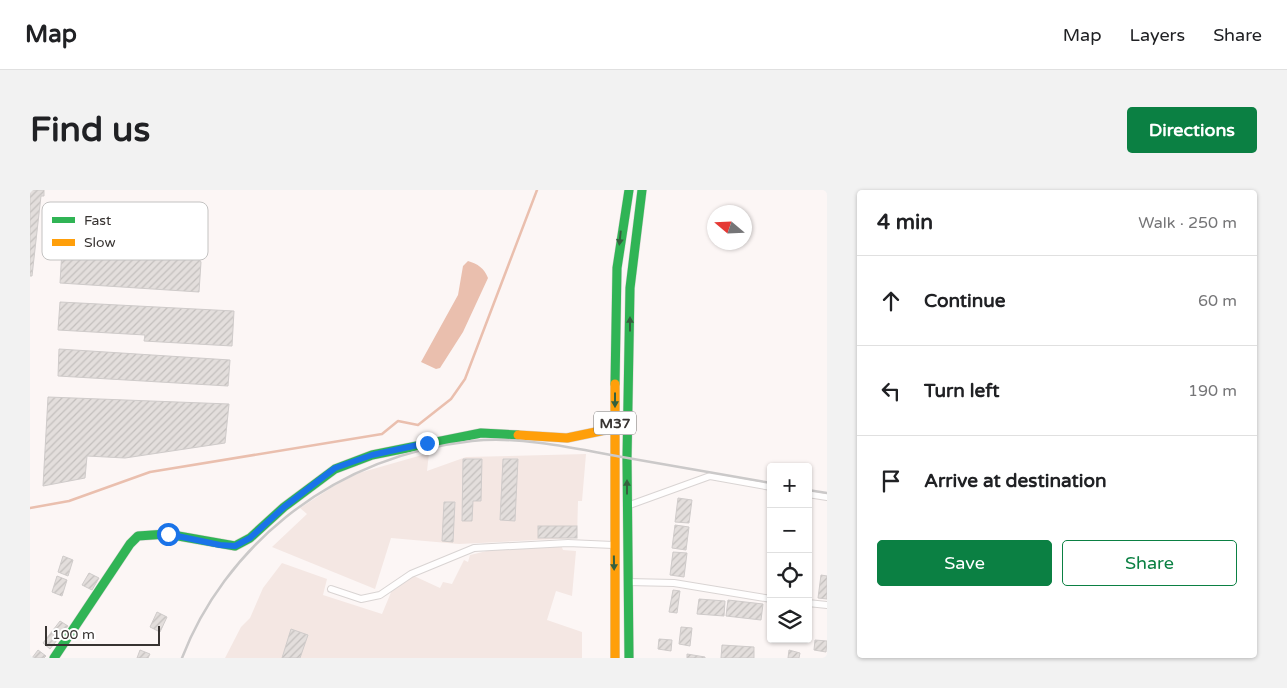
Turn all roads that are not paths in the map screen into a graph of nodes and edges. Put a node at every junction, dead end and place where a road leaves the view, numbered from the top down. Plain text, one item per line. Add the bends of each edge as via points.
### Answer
1 (629, 190) edge
2 (642, 190) edge
3 (615, 428) junction
4 (767, 486) edge
5 (812, 495) edge
6 (827, 497) edge
7 (628, 506) junction
8 (613, 545) junction
9 (628, 582) junction
10 (331, 589) dead end
11 (767, 597) edge
12 (812, 603) edge
13 (827, 605) edge
14 (629, 655) edge
15 (615, 656) edge
16 (54, 658) edge

1 -> 3 main road, M37 via 620,237 616,304
7 -> 2 main road, M37 via 630,288
3 - 8 main road, M37
3 - 16 main road via 566,438 482,433 372,455 335,468 250,538 235,546 168,534 138,536
4 - 7 street via 710,476
5 - 6 street
7 - 9 main road, M37
8 - 10 street via 568,543 474,548 411,574 380,595 361,599
8 -> 15 main road, M37
9 - 11 street via 674,583
9 - 14 main road, M37
12 - 13 street
14 - 15 main road

